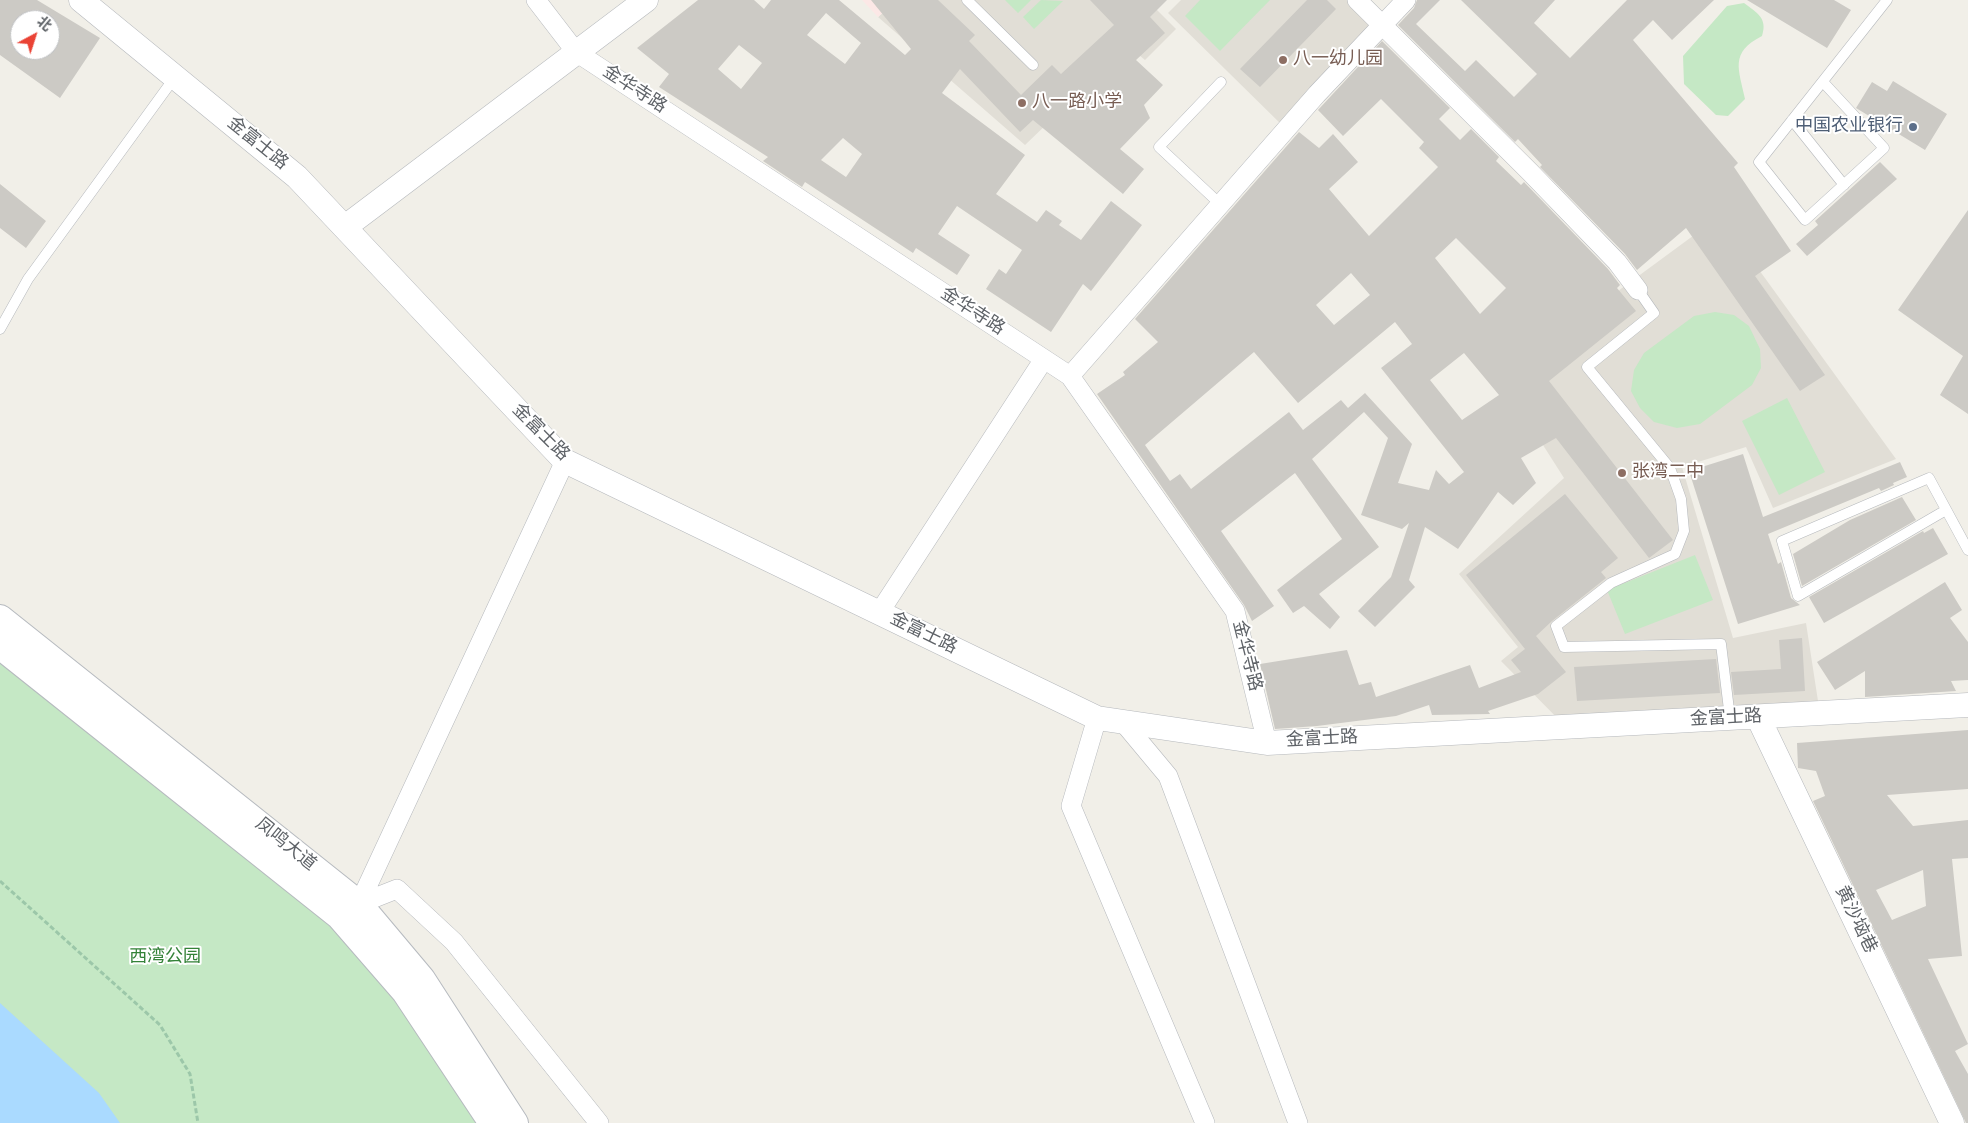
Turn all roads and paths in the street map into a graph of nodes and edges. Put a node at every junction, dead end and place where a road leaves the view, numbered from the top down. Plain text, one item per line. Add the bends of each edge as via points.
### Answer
1 (81, 0) edge
2 (536, 0) edge
3 (646, 0) edge
4 (967, 0) edge
5 (1357, 0) edge
6 (1406, 0) edge
7 (1887, 0) edge
8 (1382, 25) junction
9 (576, 52) junction
10 (1032, 65) dead end
11 (175, 77) junction
12 (1221, 82) dead end
13 (1823, 82) junction
14 (1792, 120) junction
15 (1844, 185) junction
16 (1220, 204) junction
17 (344, 228) junction
18 (1638, 290) joint
19 (0, 329) edge
20 (1044, 359) junction
21 (1070, 376) junction
22 (565, 461) junction
23 (1946, 510) junction
24 (1968, 550) edge
25 (879, 613) junction
26 (0, 618) edge
27 (0, 646) edge
28 (1968, 705) edge
29 (1758, 717) junction
30 (1097, 718) junction
31 (1730, 718) junction
32 (1123, 722) junction
33 (1267, 743) junction
34 (0, 881) edge
35 (359, 904) junction
36 (198, 1123) edge
37 (492, 1123) edge
38 (515, 1123) edge
39 (599, 1123) edge
40 (1205, 1123) edge
41 (1298, 1123) edge
42 (1952, 1123) edge

1 - 11 street, 金富士路
2 - 9 street, 金华寺路
3 - 9 street
4 - 10 lane
5 - 8 street
6 - 8 street
7 - 13 lane
8 - 16 street
8 - 18 street via 1537,179 1617,262
9 - 17 street
9 - 20 street, 金华寺路
11 - 17 street, 金富士路 via 297,177
11 - 19 lane via 28,279
12 - 16 lane via 1159,147
13 - 14 lane
13 - 15 lane via 1884,148
14 - 15 lane
14 - 15 lane via 1759,162 1805,220
16 - 21 street
17 - 22 street, 金富士路
18 - 31 lane via 1654,313 1586,368 1670,468 1681,499 1684,531 1675,554 1610,583 1556,626 1564,647 1721,644
20 - 21 street, 金华寺路
20 - 25 street
21 - 33 street, 金华寺路 via 1235,611
22 - 25 street, 金富士路
22 - 35 street
23 - 23 lane via 1929,478 1782,541 1798,596
23 - 24 lane
25 - 30 street, 金富士路
26 - 35 main road, 凤鸣大道
27 - 37 main road, 凤鸣大道 via 339,916 405,992
28 - 29 street, 金富士路
29 - 31 street, 金富士路
29 - 42 street, 黄沙垴巷
30 - 32 street, 金富士路
30 - 40 street via 1071,806
31 - 33 street, 金富士路
32 - 33 street, 金富士路
32 - 41 street via 1168,776
34 - 36 path via 160,1025 190,1074
35 - 38 main road, 凤鸣大道 via 422,979
35 - 39 street via 397,889 454,942

